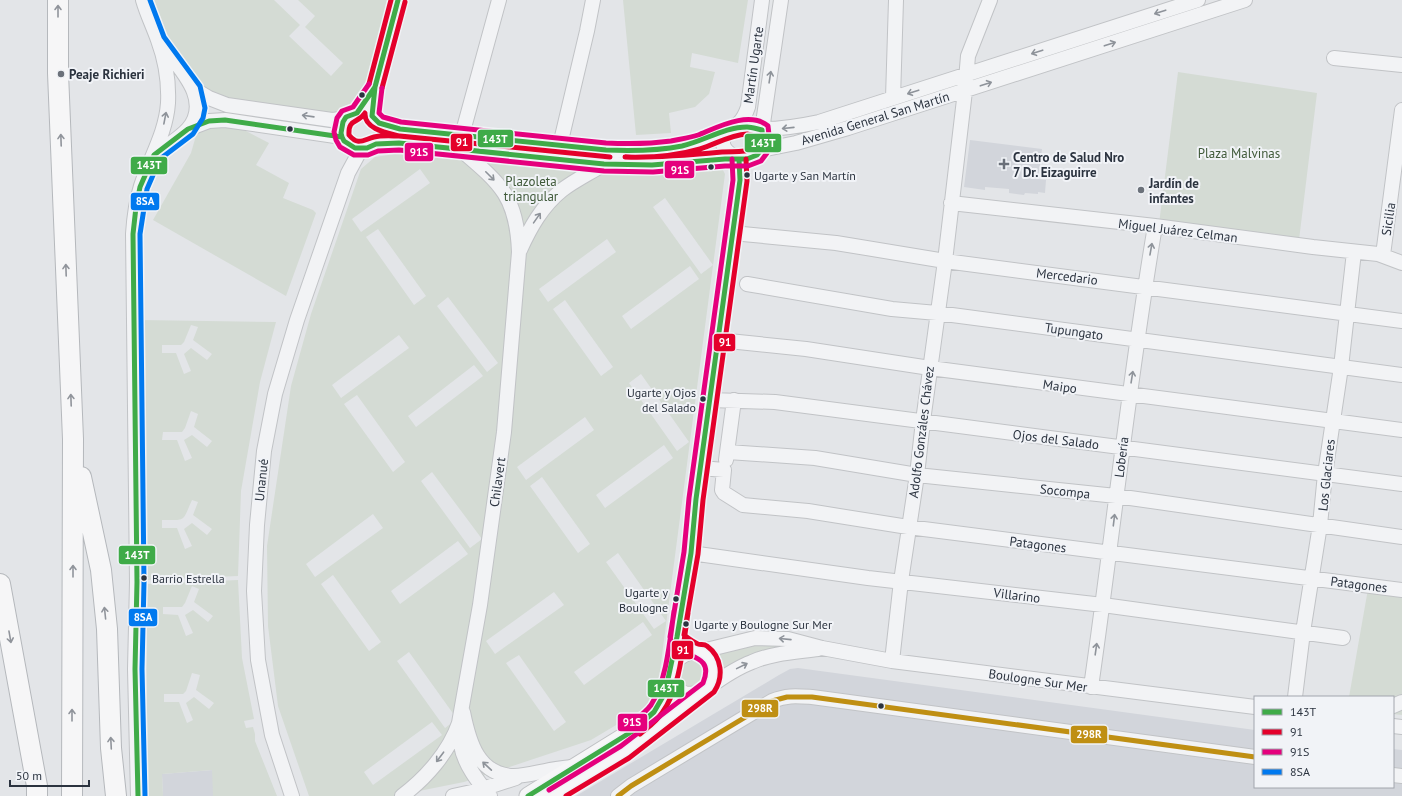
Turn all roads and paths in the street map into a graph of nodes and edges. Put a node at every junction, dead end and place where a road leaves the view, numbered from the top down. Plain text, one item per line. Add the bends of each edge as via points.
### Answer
1 (58, 0) edge
2 (143, 0) edge
3 (398, 0) edge
4 (499, 0) edge
5 (593, 0) edge
6 (762, 0) edge
7 (781, 0) edge
8 (896, 0) edge
9 (990, 0) edge
10 (1198, 0) edge
11 (1244, 0) edge
12 (158, 40) junction
13 (1334, 58) dead end
14 (1402, 65) edge
15 (965, 75) junction
16 (375, 87) junction
17 (194, 89) junction
18 (965, 90) junction
19 (894, 98) junction
20 (1402, 110) edge
21 (352, 115) junction
22 (375, 120) junction
23 (188, 129) junction
24 (762, 130) junction
25 (729, 131) junction
26 (462, 135) junction
27 (350, 144) junction
28 (376, 144) junction
29 (560, 145) junction
30 (461, 150) junction
31 (761, 150) junction
32 (154, 155) junction
33 (739, 159) junction
34 (604, 164) junction
35 (1398, 171) edge
36 (952, 203) junction
37 (1155, 226) junction
38 (732, 233) junction
39 (519, 252) junction
40 (1354, 252) junction
41 (1383, 255) junction
42 (945, 261) junction
43 (1402, 263) edge
44 (747, 284) dead end
45 (1145, 286) junction
46 (937, 313) junction
47 (1346, 313) junction
48 (1402, 321) edge
49 (719, 340) junction
50 (1138, 340) junction
51 (1341, 367) junction
52 (930, 368) junction
53 (1402, 375) edge
54 (1129, 395) junction
55 (710, 400) junction
56 (734, 400) junction
57 (922, 421) junction
58 (1332, 421) junction
59 (1402, 430) edge
60 (73, 439) junction
61 (1122, 447) junction
62 (728, 452) junction
63 (700, 468) junction
64 (724, 470) junction
65 (917, 474) junction
66 (1325, 474) junction
67 (1402, 484) edge
68 (1116, 496) junction
69 (1320, 525) junction
70 (908, 527) junction
71 (1402, 537) edge
72 (691, 553) junction
73 (1110, 553) junction
74 (1311, 579) junction
75 (901, 581) junction
76 (0, 584) edge
77 (1402, 590) edge
78 (1103, 605) junction
79 (1303, 632) junction
80 (677, 636) junction
81 (1343, 638) dead end
82 (822, 648) junction
83 (700, 651) junction
84 (892, 661) junction
85 (670, 671) junction
86 (1090, 687) junction
87 (707, 689) junction
88 (1295, 696) edge
89 (1254, 707) edge
90 (462, 710) junction
91 (1254, 757) edge
92 (578, 766) junction
93 (525, 775) junction
94 (487, 792) edge
95 (37, 796) edge
96 (72, 796) edge
97 (116, 796) edge
98 (138, 796) edge
99 (292, 796) edge
100 (402, 796) edge
101 (453, 796) edge
102 (528, 796) edge
103 (553, 796) edge
104 (618, 796) edge

60 -> 1 highway via 58,73
2 - 12 street
3 - 16 street
4 - 26 street
5 - 29 street via 588,31
6 - 25 street, Martín Ugarte via 748,107 738,125
24 -> 7 street, Martín Ugarte
8 - 19 street
9 - 15 street, Adolfo Gonzáles Chávez via 968,56
10 -> 15 street, Avenida General San Martín
18 -> 11 street, Avenida General San Martín
12 - 17 street
32 -> 12 street via 168,103 165,66
13 - 14 street
15 - 18 street, Adolfo Gonzáles Chávez
15 -> 19 street, Avenida General San Martín
16 - 21 street
16 - 22 street
21 -> 17 street via 332,120 227,105
17 - 23 street via 197,115
18 - 31 street, Avenida General San Martín via 848,128
18 - 36 street, Adolfo Gonzáles Chávez
19 -> 24 street, Avenida General San Martín via 819,122 792,128
20 - 35 street, Sicilia
21 - 22 street via 367,114
21 - 27 street via 341,127
22 - 26 street, Avenida General San Martín via 400,129
22 - 28 street via 382,130 380,140
23 - 27 street via 208,121 225,120
23 - 32 street
24 - 25 street, Avenida General San Martín via 744,127
24 - 31 street, Martín Ugarte
25 - 29 street, Avenida General San Martín via 692,144 636,151
25 - 33 street via 724,138 725,150
26 - 29 street, Avenida General San Martín
27 - 28 street
27 - 99 street, Unanué via 348,173 276,387 264,451 259,502 254,591 258,660 272,735
28 - 30 street, Avenida General San Martín via 398,143
30 - 34 street, Avenida General San Martín
30 -> 39 street, Chilavert via 503,190 513,210
31 - 33 street, Avenida General San Martín via 757,155
32 - 98 street via 140,187 132,234
33 - 34 street, Avenida General San Martín via 652,165
33 - 38 street via 740,180
39 -> 34 street, Chilavert via 529,230 548,203 573,182
35 - 41 street, Sicilia
36 - 37 street, Miguel Juárez Celman
36 - 42 street, Adolfo Gonzáles Chávez
37 - 40 street, Miguel Juárez Celman
45 -> 37 street, Lobería
38 - 42 street, Mercedario via 836,243
38 - 49 street
39 - 90 street, Chilavert via 504,432
40 - 41 street, Miguel Juárez Celman
40 - 47 street, Los Glaciares
41 - 43 street, Miguel Juárez Celman
42 - 45 street, Mercedario
42 - 46 street, Adolfo Gonzáles Chávez
44 - 46 street, Tupungato via 892,309
45 - 47 street, Mercedario
45 - 50 street, Lobería
46 - 50 street, Tupungato
46 - 52 street, Adolfo Gonzáles Chávez
47 - 48 street, Mercedario
47 - 51 street, Los Glaciares
49 - 52 street, Maipo via 806,349
49 - 55 street
50 - 51 street, Tupungato
54 -> 50 street, Lobería
51 - 53 street, Tupungato
51 - 58 street, Los Glaciares
52 - 54 street, Maipo
52 - 57 street, Adolfo Gonzáles Chávez
54 - 58 street, Maipo
54 - 61 street, Lobería
55 - 56 street, Ojos del Salado
55 - 63 street
56 - 57 street, Ojos del Salado via 776,402
56 - 62 street
57 - 61 street, Ojos del Salado
57 - 65 street, Adolfo Gonzáles Chávez
58 - 59 street, Maipo
58 - 66 street, Los Glaciares
96 -> 60 highway
97 -> 60 highway via 111,748 107,629 101,570
61 - 66 street, Ojos del Salado
61 - 68 street, Lobería
62 - 64 street
62 - 65 street, Socompa via 815,458
63 - 64 street
63 - 72 street
64 - 70 street, Patagones via 722,490 742,505 808,511
65 - 68 street, Socompa
65 - 70 street, Adolfo Gonzáles Chávez
66 - 67 street, Ojos del Salado
66 - 69 street, Los Glaciares
68 - 69 street, Socompa
73 -> 68 street, Lobería
69 - 71 street, Socompa
69 - 74 street, Los Glaciares
70 - 73 street, Patagones
70 - 75 street, Adolfo Gonzáles Chávez
72 - 75 street, Villarino
72 - 80 street
73 - 74 street, Patagones
73 - 78 street, Lobería
74 - 77 street, Patagones
74 - 79 street, Los Glaciares
75 - 78 street, Villarino
75 - 84 street, Adolfo Gonzáles Chávez
76 -> 95 highway
78 - 79 street, Villarino
86 -> 78 street, Lobería
79 - 81 street, Villarino
79 - 88 street, Los Glaciares
80 - 83 street via 682,643
80 - 85 street
82 -> 83 street, Boulogne Sur Mer via 788,638 755,638
82 - 84 street, Boulogne Sur Mer
87 -> 82 street, Boulogne Sur Mer via 727,674 765,657
83 - 85 main road via 684,654
83 - 87 main road via 713,666 713,680
84 - 86 street, Boulogne Sur Mer
85 - 87 main road via 672,686 684,695 689,696
85 - 92 main road via 665,693 654,712 631,732
86 - 89 street, Boulogne Sur Mer
87 - 103 main road, Boulogne Sur Mer via 625,752
93 -> 90 street via 501,774 485,765 471,744
90 - 94 street via 461,745 471,770
90 -> 100 street via 455,735 448,746 428,772
91 - 104 street via 812,697 784,696
92 - 93 street
92 - 102 main road
93 - 94 street
94 - 101 street

